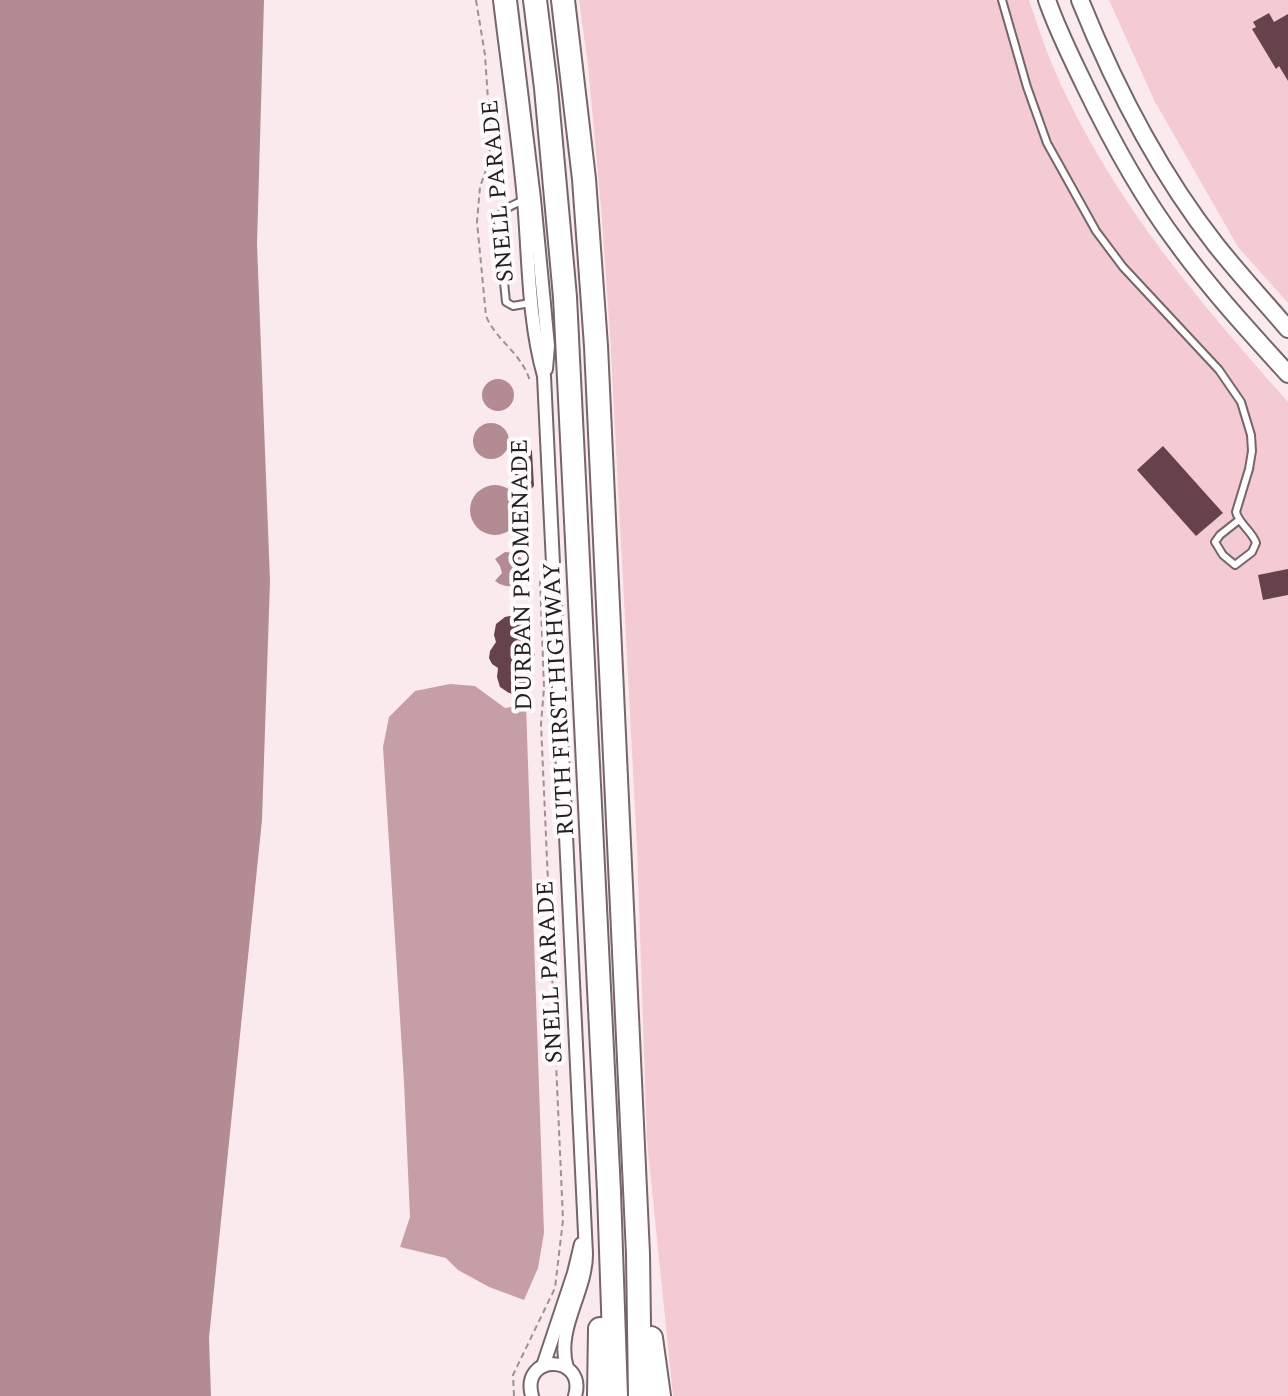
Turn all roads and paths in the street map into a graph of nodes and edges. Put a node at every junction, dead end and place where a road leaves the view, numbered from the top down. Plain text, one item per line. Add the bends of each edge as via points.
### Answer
1 (476, 0) edge
2 (500, 0) edge
3 (510, 0) edge
4 (535, 0) edge
5 (563, 0) edge
6 (1002, 0) edge
7 (1047, 0) edge
8 (1080, 0) edge
9 (524, 201) junction
10 (544, 295) junction
11 (531, 303) junction
12 (1288, 329) edge
13 (1288, 374) edge
14 (544, 376) junction
15 (531, 382) dead end
16 (1239, 520) junction
17 (540, 573) dead end
18 (609, 1192) junction
19 (584, 1229) junction
20 (638, 1254) junction
21 (543, 1366) junction
22 (567, 1368) junction
23 (514, 1396) edge
24 (532, 1396) edge
25 (575, 1396) edge
26 (599, 1396) edge
27 (616, 1396) edge
28 (640, 1396) edge
29 (659, 1396) edge

1 - 15 path via 491,145 477,222 486,316 521,360
2 - 9 street, SNELL PARADE
3 - 10 street, SNELL PARADE
4 - 18 highway, RUTH FIRST HIGHWAY via 565,297
5 - 20 highway via 596,346
6 - 16 lane via 1043,134 1090,221 1123,267 1219,370 1241,402 1252,451 1236,504
7 - 13 main road via 1111,141 1143,194 1218,296
8 - 12 main road via 1118,89 1173,185
9 - 11 street, SNELL PARADE
9 - 11 lane via 505,210 498,222 506,302
10 - 11 lane
10 - 14 street, SNELL PARADE
11 - 14 street, SNELL PARADE
14 - 19 street, SNELL PARADE
16 - 16 lane via 1256,543 1235,565 1215,542
17 - 23 path, DURBAN PROMENADE via 541,724 563,1220 555,1288 513,1375
18 - 26 highway via 602,1224
18 - 27 highway, RUTH FIRST HIGHWAY
19 - 21 street, SNELL PARADE
19 - 22 street, SNELL PARADE via 585,1276 564,1342
20 - 28 highway
20 - 29 highway
21 - 22 street
21 - 24 street, SNELL PARADE via 532,1376
22 - 25 street, SNELL PARADE via 577,1382

